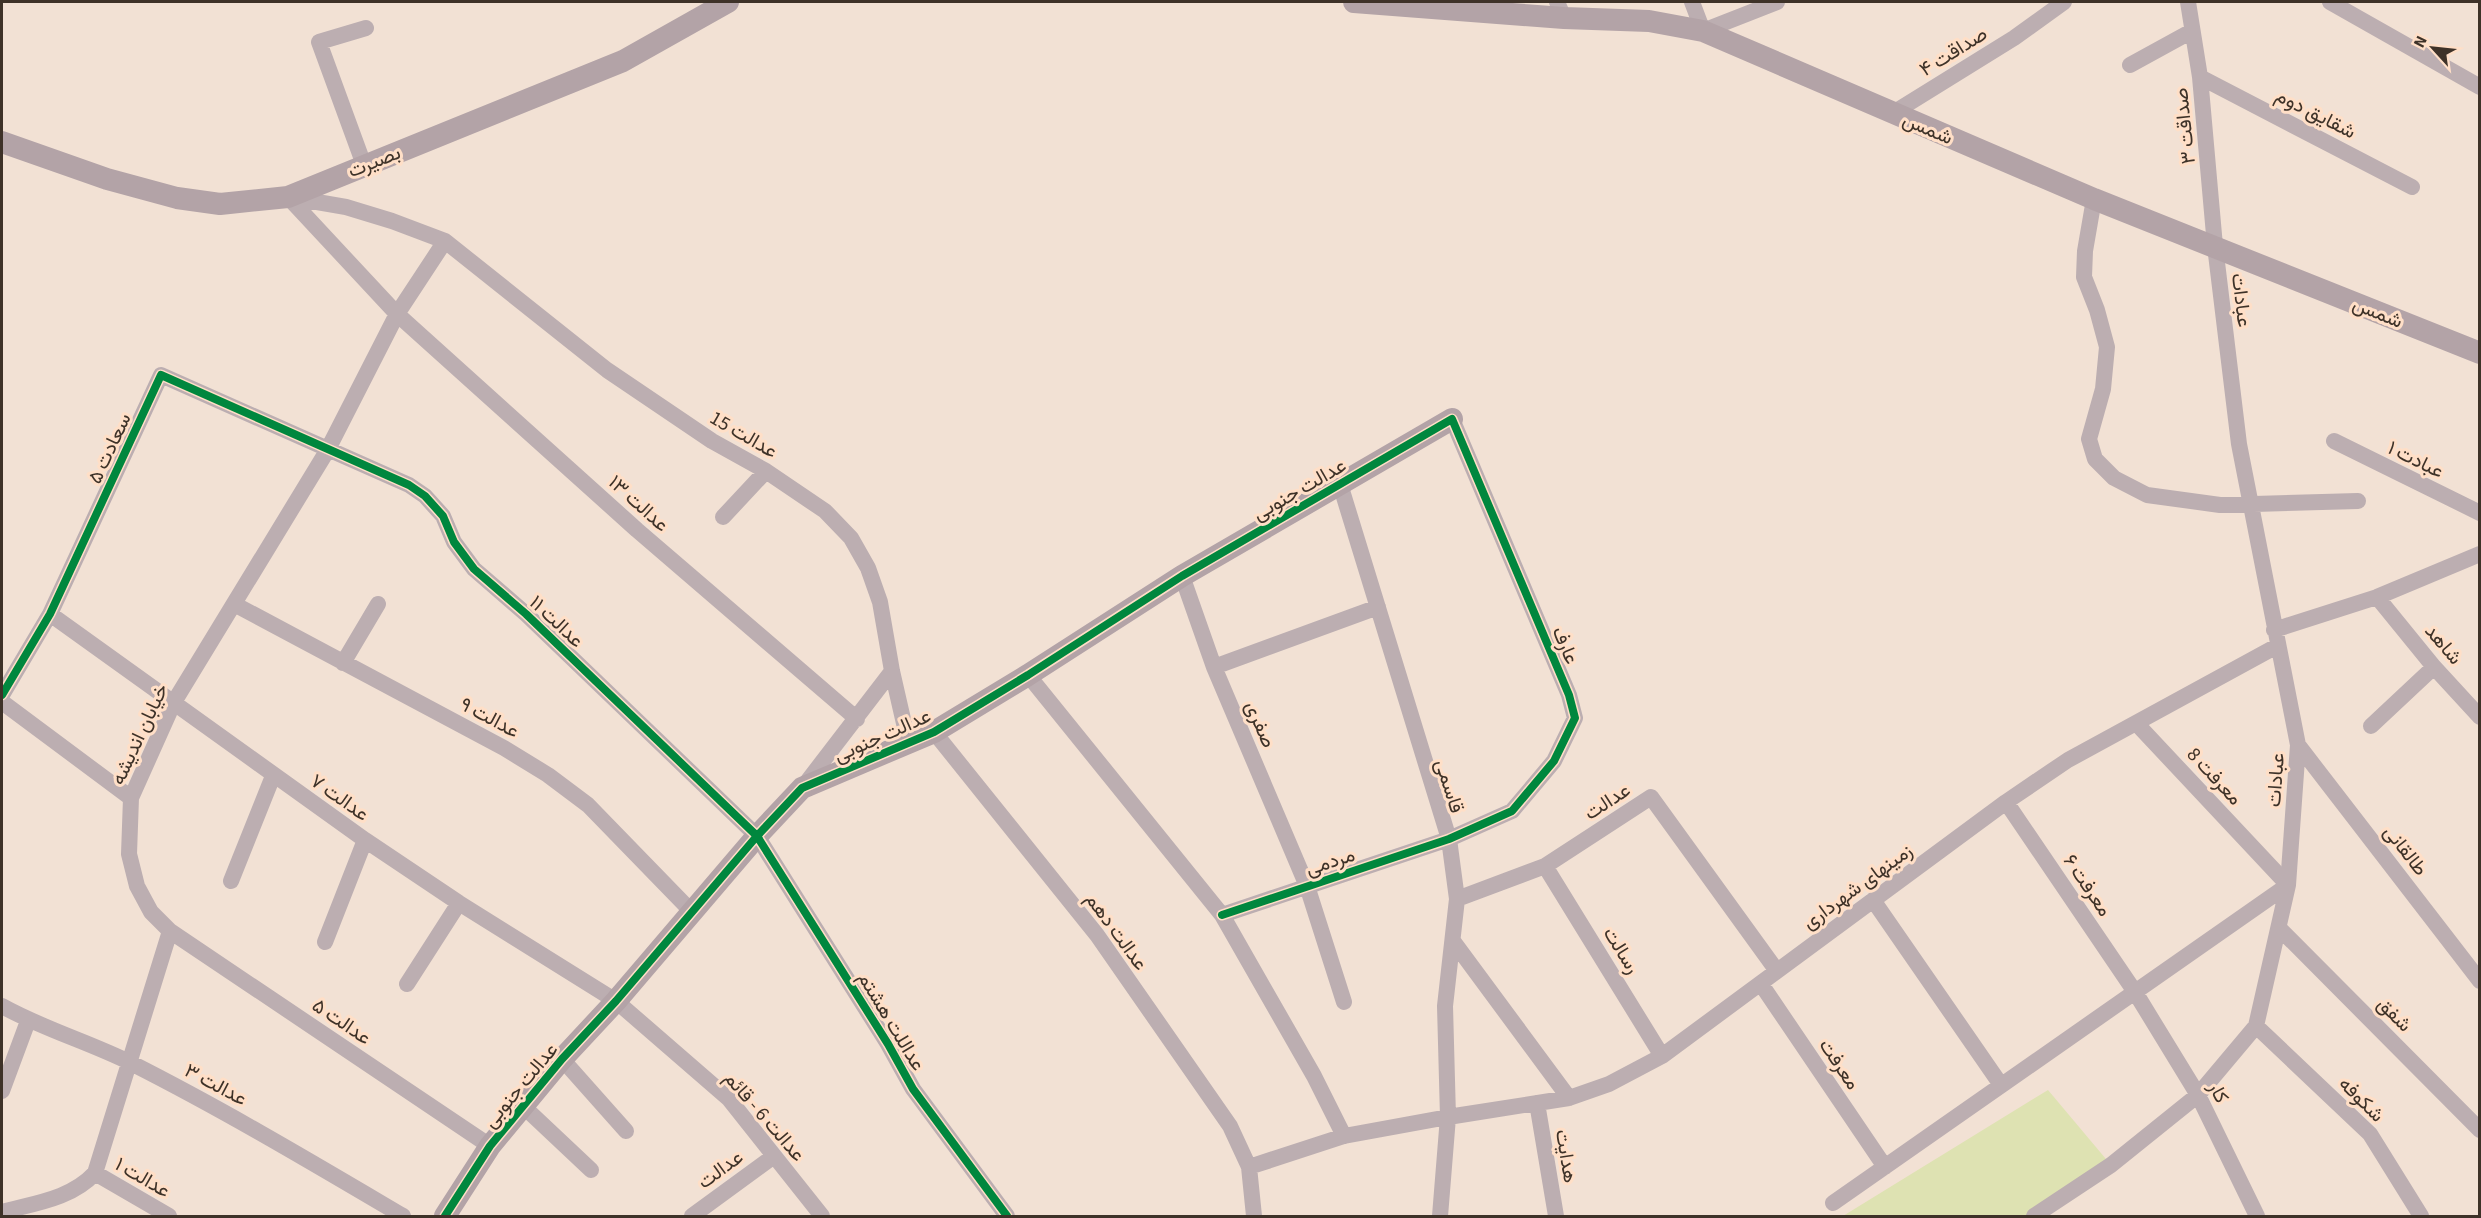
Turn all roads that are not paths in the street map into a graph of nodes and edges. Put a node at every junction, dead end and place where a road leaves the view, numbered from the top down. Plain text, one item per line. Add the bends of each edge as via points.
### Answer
1 (728, 2) edge
2 (1354, 2) edge
3 (1692, 2) edge
4 (1777, 2) edge
5 (2064, 2) edge
6 (2330, 2) edge
7 (2191, 3) edge
8 (1561, 10) edge
9 (366, 28) dead end
10 (1703, 31) junction
11 (2192, 31) junction
12 (2130, 65) dead end
13 (2200, 77) junction
14 (2480, 87) edge
15 (1893, 113) junction
16 (2, 142) edge
17 (364, 165) junction
18 (2412, 187) dead end
19 (288, 197) junction
20 (2094, 199) junction
21 (444, 242) junction
22 (2215, 246) junction
23 (398, 314) junction
24 (2480, 353) edge
25 (1452, 419) joint
26 (2334, 441) dead end
27 (327, 451) junction
28 (766, 471) junction
29 (1340, 484) junction
30 (2358, 501) dead end
31 (2252, 505) junction
32 (2480, 513) edge
33 (723, 518) dead end
34 (2480, 554) edge
35 (1182, 576) junction
36 (2377, 597) junction
37 (234, 604) junction
38 (378, 604) dead end
39 (1378, 607) junction
40 (50, 614) junction
41 (2276, 638) junction
42 (343, 663) junction
43 (2434, 666) junction
44 (1214, 667) junction
45 (892, 671) junction
46 (1028, 675) junction
47 (2, 695) edge
48 (2, 702) edge
49 (174, 702) junction
50 (2479, 715) edge
51 (857, 719) junction
52 (2136, 723) junction
53 (2372, 726) dead end
54 (934, 732) junction
55 (908, 741) junction
56 (2298, 746) junction
57 (273, 776) junction
58 (802, 788) junction
59 (131, 798) junction
60 (2006, 802) junction
61 (757, 836) junction
62 (1449, 839) junction
63 (365, 840) junction
64 (1545, 866) junction
65 (231, 881) dead end
66 (2288, 885) junction
67 (1307, 886) junction
68 (1457, 899) junction
69 (1873, 900) junction
70 (459, 903) junction
71 (692, 912) junction
72 (1222, 915) junction
73 (2280, 929) junction
74 (170, 931) junction
75 (1453, 940) junction
76 (325, 942) dead end
77 (1777, 971) junction
78 (2480, 981) edge
79 (406, 984) dead end
80 (1761, 984) junction
81 (2135, 992) junction
82 (616, 1001) junction
83 (1344, 1002) dead end
84 (2, 1006) edge
85 (28, 1021) junction
86 (2256, 1026) junction
87 (1662, 1056) junction
88 (562, 1059) junction
89 (129, 1062) junction
90 (2001, 1085) junction
91 (2, 1091) edge
92 (2198, 1095) junction
93 (1569, 1098) junction
94 (1537, 1103) junction
95 (523, 1106) junction
96 (1448, 1117) junction
97 (2480, 1130) edge
98 (626, 1131) dead end
99 (1344, 1136) junction
100 (490, 1146) junction
101 (774, 1156) junction
102 (1249, 1167) junction
103 (1885, 1167) junction
104 (591, 1170) dead end
105 (95, 1173) junction
106 (1833, 1203) dead end
107 (2, 1212) edge
108 (2045, 1214) edge
109 (169, 1216) edge
110 (403, 1216) edge
111 (445, 1216) edge
112 (692, 1216) edge
113 (822, 1216) edge
114 (1007, 1216) edge
115 (1254, 1216) edge
116 (1440, 1216) edge
117 (1556, 1216) edge
118 (2257, 1216) edge
119 (2421, 1216) edge

1 - 17 street, بصیرت via 623,61
2 - 8 street, شمس
3 - 10 street
4 - 10 street
5 - 15 street, صداقت ۴
6 - 14 street
7 - 11 street, صداقت ۳
8 - 10 street, شمس
9 - 17 street via 319,42
10 - 15 street, شمس
11 - 12 street
11 - 13 street, صداقت ۳
13 - 18 street, شقایق دوم
13 - 22 street, صداقت ۳
15 - 20 street, شمس
16 - 19 street, بصیرت via 107,179 177,198 220,204
17 - 19 street, بصیرت
19 - 21 street, عدالت 15 via 392,220
19 - 23 street, عدالت ۱۳
20 - 22 street, شمس
20 - 31 street via 2084,277 2107,347 2103,389 2089,439 2095,459 2114,478 2147,495 2220,505
21 - 23 street, خیابان اندیشه
21 - 28 street, عدالت 15 via 607,370 712,441
22 - 24 street, شمس
22 - 31 street, عبادات via 2239,444
23 - 27 street, خیابان اندیشه
23 - 51 street, عدالت ۱۳ via 637,530
25 - 29 street, عدالت جنوبی
25 - 62 street, عارف via 1569,695 1575,718 1554,761 1512,811
26 - 32 street, عبادت ۱
27 - 37 street, خیابان اندیشه
27 - 40 street, سعادت ۵ via 161,375
27 - 61 street, عدالت ۱۱ via 409,485 425,496 443,516 454,542 474,569
28 - 33 street
28 - 45 street, عدالت 15 via 825,511 850,538 868,568 880,602
29 - 35 street, عدالت جنوبی
29 - 39 street, قاسمی
30 - 31 street
31 - 41 street, عبادات
34 - 36 street
35 - 44 street, صفری
35 - 46 street, عدالت جنوبی
36 - 41 street
36 - 43 street, شاهد
37 - 42 street, عدالت ۹
37 - 49 street, خیابان اندیشه
38 - 42 street
39 - 44 street
39 - 62 street, قاسمی
40 - 47 street, سعادت ۵
40 - 49 street, عدالت ۷
41 - 52 street, زمینهای شهرداری
41 - 56 street, عبادات
42 - 71 street, عدالت ۹ via 504,748 568,789
43 - 50 street, شاهد
43 - 53 street
44 - 67 street, صفری
45 - 51 street
45 - 55 street, عدالت 15
46 - 54 street, عدالت جنوبی
46 - 72 street
48 - 59 street
49 - 57 street, عدالت ۷
49 - 59 street, خیابان اندیشه
51 - 58 street
52 - 60 street, زمینهای شهرداری via 2068,760
52 - 66 street, معرفت 8
54 - 55 street, عدالت جنوبی
54 - 102 street, عدالت دهم via 1097,935 1230,1126
55 - 58 street, عدالت جنوبی
56 - 66 street, عبادات
56 - 78 street, طالقانی
57 - 63 street, عدالت ۷
57 - 65 street
58 - 61 street, عدالت جنوبی
59 - 74 street, خیابان اندیشه via 129,854 136,886
60 - 69 street, زمینهای شهرداری
60 - 81 street, معرفت ۶
61 - 71 street, عدالت جنوبی
61 - 114 street, عداللت هشتم via 913,1089
62 - 67 street, مردمی
62 - 68 street, قاسمی
63 - 70 street, عدالت ۷
63 - 76 street
64 - 68 street, عدالت
64 - 77 street, عدالت via 1651,797
64 - 87 street, رسالت
66 - 73 street, عبادات
66 - 81 street
67 - 72 street, مردمی
67 - 83 street, صفری
68 - 75 street, قاسمی
69 - 77 street, زمینهای شهرداری
69 - 90 street
70 - 79 street
70 - 82 street, عدالت ۷
71 - 82 street, عدالت جنوبی
72 - 99 street
73 - 86 street, عبادات
73 - 97 street, شفق
74 - 89 street
74 - 100 street, عدالت ۵
75 - 93 street
75 - 96 street, قاسمی via 1445,1006
77 - 80 street, زمینهای شهرداری
80 - 87 street, زمینهای شهرداری
80 - 103 street, معرفت
81 - 90 street
81 - 92 street, کار
82 - 88 street, عدالت جنوبی
82 - 101 street, عدالت 6 - قائم via 729,1099
84 - 85 street, عدالت ۳
85 - 89 street, عدالت ۳
85 - 91 street
86 - 92 street, عبادات
86 - 119 street, شکوفه via 2370,1134
87 - 93 street, زمینهای شهرداری via 1609,1084
88 - 95 street, عدالت جنوبی
88 - 98 street
89 - 105 street
89 - 110 street, عدالت ۳ via 251,1126
90 - 103 street
92 - 108 street, عبادات
92 - 118 street, کار
93 - 94 street, زمینهای شهرداری
94 - 96 street, زمینهای شهرداری
94 - 117 street, هدایت
95 - 100 street, عدالت جنوبی
95 - 104 street
96 - 99 street, زمینهای شهرداری
96 - 116 street, قاسمی
99 - 102 street, زمینهای شهرداری
100 - 111 street, عدالت جنوبی
101 - 112 street, عدالت
101 - 113 street, عدالت 6 - قائم
102 - 115 street, عدالت دهم
103 - 106 street
105 - 107 street via 83,1186 68,1193
105 - 109 street, عدالت ۱

